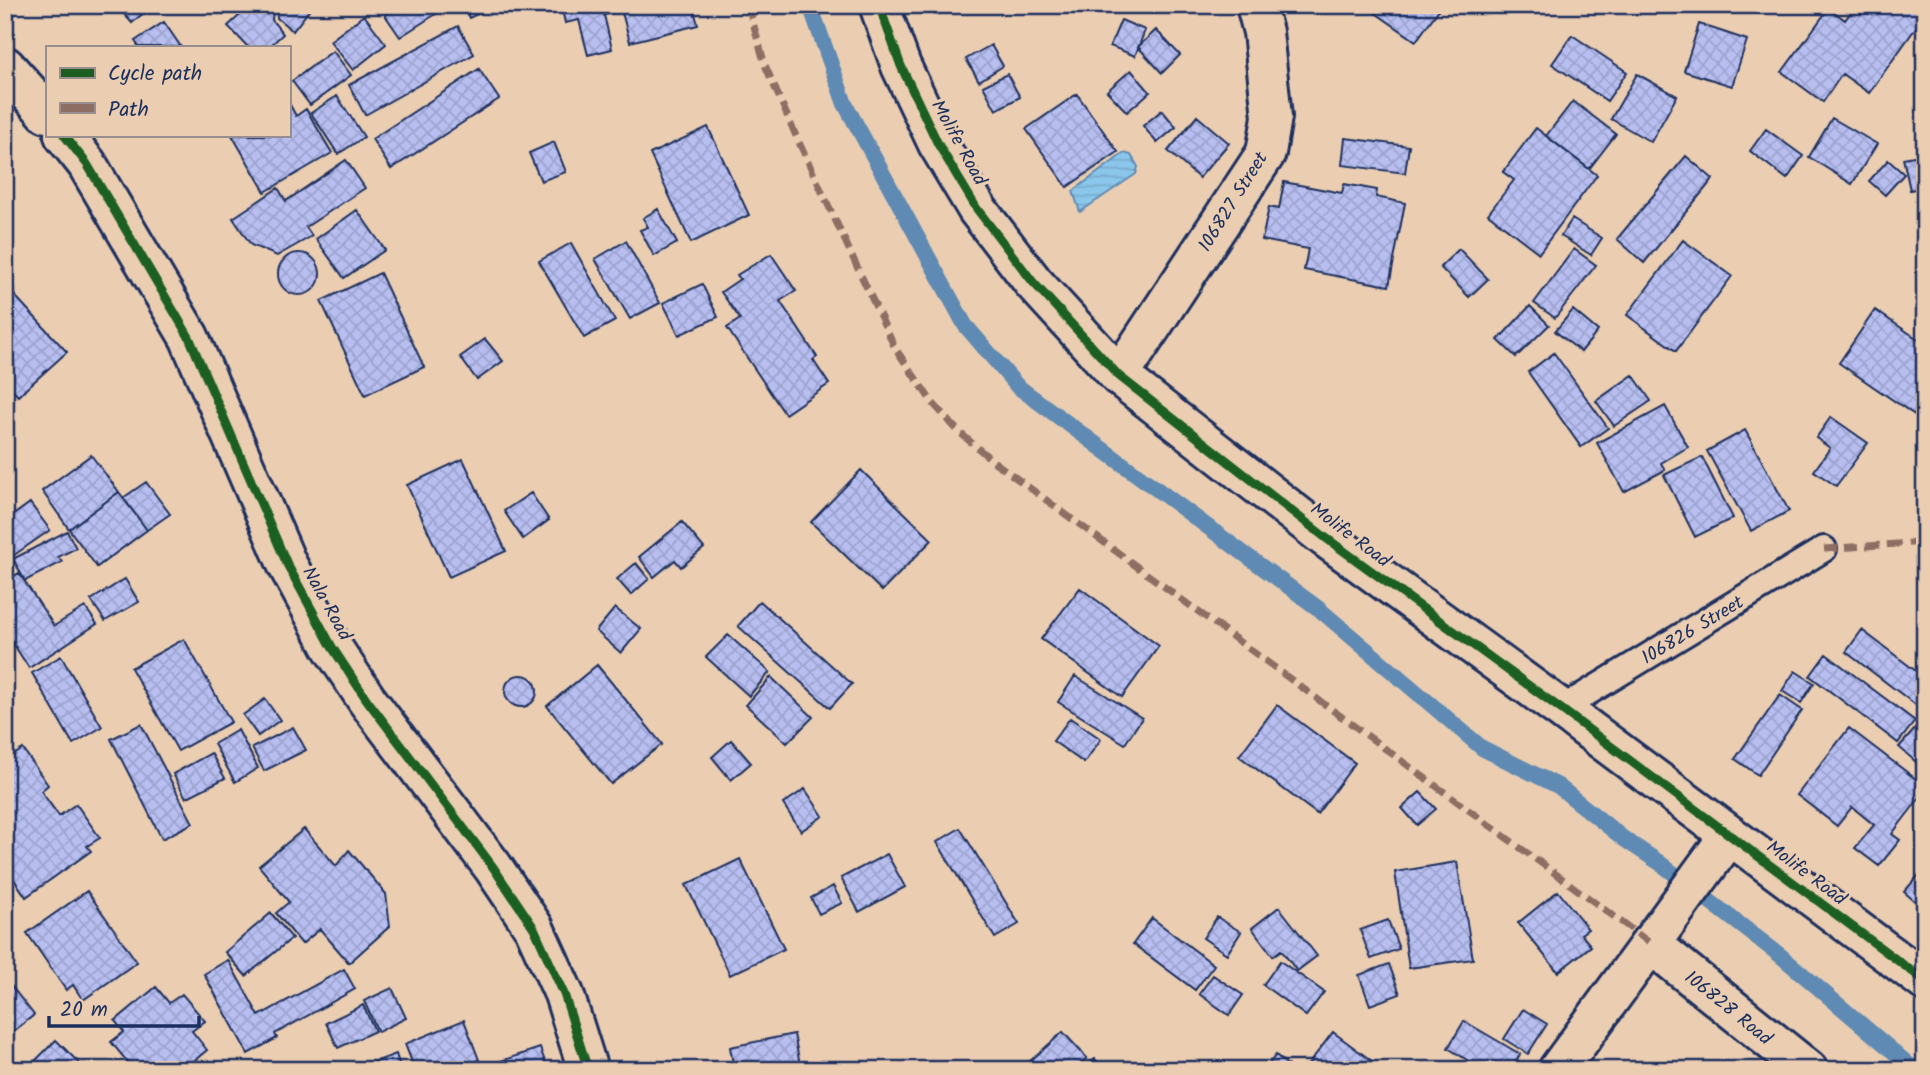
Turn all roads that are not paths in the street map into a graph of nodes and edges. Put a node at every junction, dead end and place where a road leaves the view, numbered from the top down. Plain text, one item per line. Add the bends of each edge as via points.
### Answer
1 (879, 5) edge
2 (1256, 5) edge
3 (5, 66) edge
4 (46, 112) edge
5 (65, 136) edge
6 (1119, 376) junction
7 (1824, 549) dead end
8 (1561, 709) junction
9 (1723, 843) junction
10 (1658, 932) junction
11 (1925, 981) edge
12 (589, 1070) edge
13 (1558, 1070) edge
14 (1808, 1070) edge

1 - 6 street, Molife Road via 901,66 938,144 977,209 1033,282
2 - 6 street, 106827 Street via 1272,117 1266,153
3 - 4 street
5 - 12 street, Nala Road via 87,164 189,337 287,564 332,647 534,928 564,993
6 - 8 street, Molife Road via 1326,538
7 - 8 lane, 106826 Street
8 - 9 street, Molife Road
9 - 10 street
9 - 11 street, Molife Road
10 - 13 street
10 - 14 street, 106828 Road

